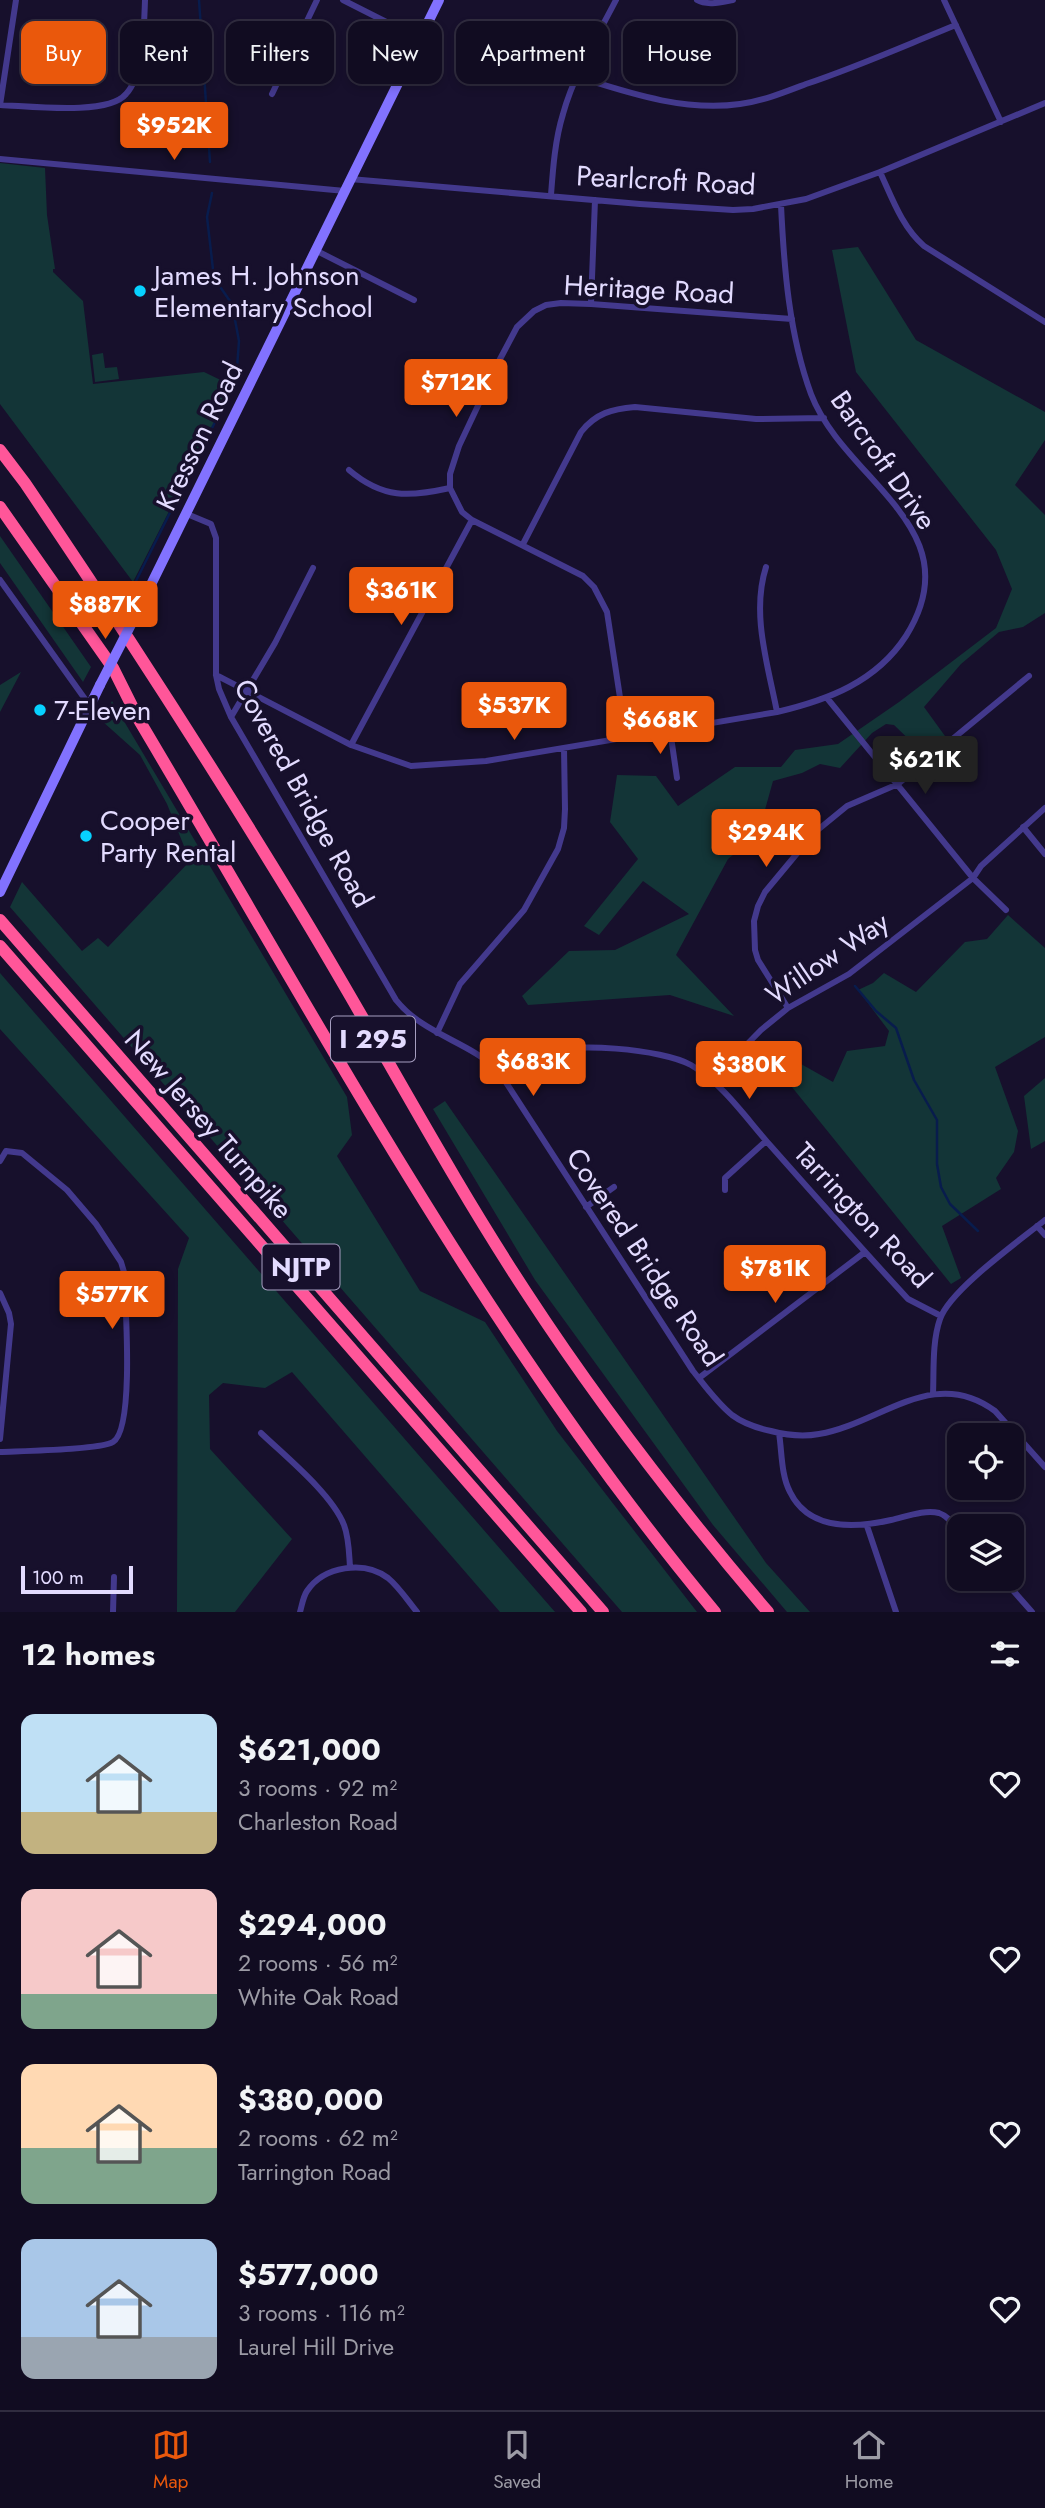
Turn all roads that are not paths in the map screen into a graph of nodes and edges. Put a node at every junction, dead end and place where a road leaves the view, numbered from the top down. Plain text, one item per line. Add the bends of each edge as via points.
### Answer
1 (16, 0) edge
2 (145, 0) edge
3 (317, 0) edge
4 (344, 0) edge
5 (439, 0) edge
6 (616, 0) edge
7 (697, 0) edge
8 (733, 0) edge
9 (944, 0) edge
10 (385, 21) edge
11 (429, 21) edge
12 (606, 21) edge
13 (956, 26) junction
14 (398, 84) edge
15 (575, 84) edge
16 (600, 84) edge
17 (272, 93) dead end
18 (1045, 103) edge
19 (0, 105) edge
20 (1000, 122) junction
21 (0, 159) edge
22 (880, 172) junction
23 (350, 179) junction
24 (345, 191) junction
25 (551, 195) junction
26 (595, 200) junction
27 (781, 205) junction
28 (315, 250) junction
29 (414, 300) dead end
30 (591, 304) junction
31 (792, 319) junction
32 (1045, 322) edge
33 (824, 418) junction
34 (0, 450) edge
35 (349, 470) dead end
36 (450, 488) junction
37 (0, 507) edge
38 (187, 514) junction
39 (472, 520) junction
40 (523, 544) junction
41 (766, 567) dead end
42 (313, 568) dead end
43 (0, 580) edge
44 (216, 675) junction
45 (1030, 676) dead end
46 (247, 692) junction
47 (827, 698) junction
48 (90, 706) junction
49 (776, 712) junction
50 (231, 717) junction
51 (670, 730) junction
52 (626, 737) junction
53 (351, 745) junction
54 (564, 748) junction
55 (677, 778) dead end
56 (898, 784) junction
57 (1045, 808) edge
58 (1023, 827) junction
59 (1045, 854) edge
60 (973, 878) junction
61 (0, 892) edge
62 (1006, 910) dead end
63 (0, 920) edge
64 (0, 946) edge
65 (788, 1008) junction
66 (438, 1033) junction
67 (507, 1081) junction
68 (711, 1081) junction
69 (766, 1141) junction
70 (0, 1161) edge
71 (614, 1187) dead end
72 (725, 1190) dead end
73 (586, 1207) junction
74 (1045, 1220) edge
75 (1037, 1226) junction
76 (1045, 1235) edge
77 (865, 1252) junction
78 (0, 1293) edge
79 (941, 1316) junction
80 (699, 1378) junction
81 (933, 1394) junction
82 (261, 1433) dead end
83 (779, 1433) junction
84 (0, 1439) edge
85 (0, 1452) edge
86 (1045, 1467) edge
87 (947, 1517) edge
88 (867, 1526) junction
89 (350, 1567) junction
90 (114, 1577) dead end
91 (1013, 1591) edge
92 (113, 1612) edge
93 (300, 1612) edge
94 (417, 1612) edge
95 (581, 1612) edge
96 (603, 1612) edge
97 (715, 1612) edge
98 (768, 1612) edge
99 (896, 1612) edge
100 (1032, 1612) edge

1 - 19 street
2 - 19 street via 138,66 125,96 111,105 85,108
3 - 17 street
4 - 10 street
5 - 11 street, Kresson Road
6 - 12 street
7 - 8 street
9 - 13 street
13 - 16 street via 827,77 740,104 669,102
13 - 20 street
14 - 23 street, Kresson Road
15 - 25 street via 556,141
18 - 20 street, Pearlcroft Road
20 - 22 street, Pearlcroft Road
21 - 24 street
22 - 27 street, Pearlcroft Road
22 - 32 street via 915,238
23 - 24 street, Kresson Road
23 - 25 street, Pearlcroft Road
24 - 28 street, Kresson Road
25 - 26 street, Pearlcroft Road
26 - 27 street, Pearlcroft Road via 733,210
26 - 30 street
27 - 31 street, Barcroft Drive
28 - 29 street
28 - 38 street, Kresson Road
30 - 31 street, Heritage Road
30 - 36 street, Heritage Road via 546,305 517,327 459,446
31 - 33 street, Barcroft Drive via 811,394
33 - 40 street via 756,419 635,407 601,414 581,432
33 - 47 street, Barcroft Drive via 911,527 923,553 926,575 915,621 901,643 863,679
34 - 98 highway, I 295 via 164,692 527,1294 644,1458
35 - 36 street via 363,482 405,495
36 - 39 street
37 - 97 highway, I 295 via 113,668 139,720 492,1311 585,1445
38 - 44 street, Covered Bridge Road via 211,524 216,538
38 - 48 street, Kresson Road, bridge
39 - 40 street
39 - 53 street
40 - 52 street via 583,576 601,598 607,611
41 - 49 street via 761,584 761,627
42 - 46 street
43 - 48 street
44 - 46 street, Barcroft Drive
44 - 50 street, Covered Bridge Road
45 - 56 street
46 - 50 street
46 - 53 street, Barcroft Drive
47 - 49 street, Barcroft Drive
47 - 56 street
48 - 61 street, Kresson Road
49 - 51 street, Barcroft Drive
50 - 66 street, Covered Bridge Road via 396,1000 413,1018
51 - 52 street, Barcroft Drive
51 - 55 street
52 - 54 street, Barcroft Drive
53 - 54 street, Barcroft Drive via 411,766 486,761
54 - 66 street via 564,819 558,849 524,910 460,984
56 - 60 street
56 - 65 street via 847,806 814,833 758,906 754,921 758,961
57 - 58 street, Willow Way
58 - 59 street
58 - 60 street, Willow Way
60 - 62 street
60 - 65 street, Willow Way via 849,974
63 - 96 highway, New Jersey Turnpike / NJTP
64 - 95 highway, New Jersey Turnpike / NJTP
65 - 68 street, Willow Way
66 - 67 street, Covered Bridge Road via 488,1060
67 - 68 street, Tarrington Road via 537,1055 593,1047 680,1060
67 - 73 street, Covered Bridge Road
68 - 69 street, Tarrington Road
69 - 72 street via 725,1178
69 - 77 street, Tarrington Road
70 - 85 street via 6,1151 22,1153 67,1190 121,1262 127,1394 122,1431 113,1442
71 - 73 street
73 - 80 street, Covered Bridge Road
74 - 75 street
75 - 76 street
75 - 79 street via 952,1298
77 - 79 street, Tarrington Road via 908,1299
77 - 80 street
78 - 84 street via 11,1324
79 - 81 street
80 - 83 street, Covered Bridge Road via 731,1414
81 - 83 street, Covered Bridge Road via 902,1402 848,1427 805,1436
81 - 86 street, Covered Bridge Road via 960,1395 985,1404
82 - 89 street via 338,1512 345,1525
83 - 88 street via 789,1492 795,1500 817,1519
87 - 88 street via 933,1512
88 - 99 street
89 - 93 street via 316,1581
89 - 94 street via 383,1575
90 - 92 street
91 - 100 street

